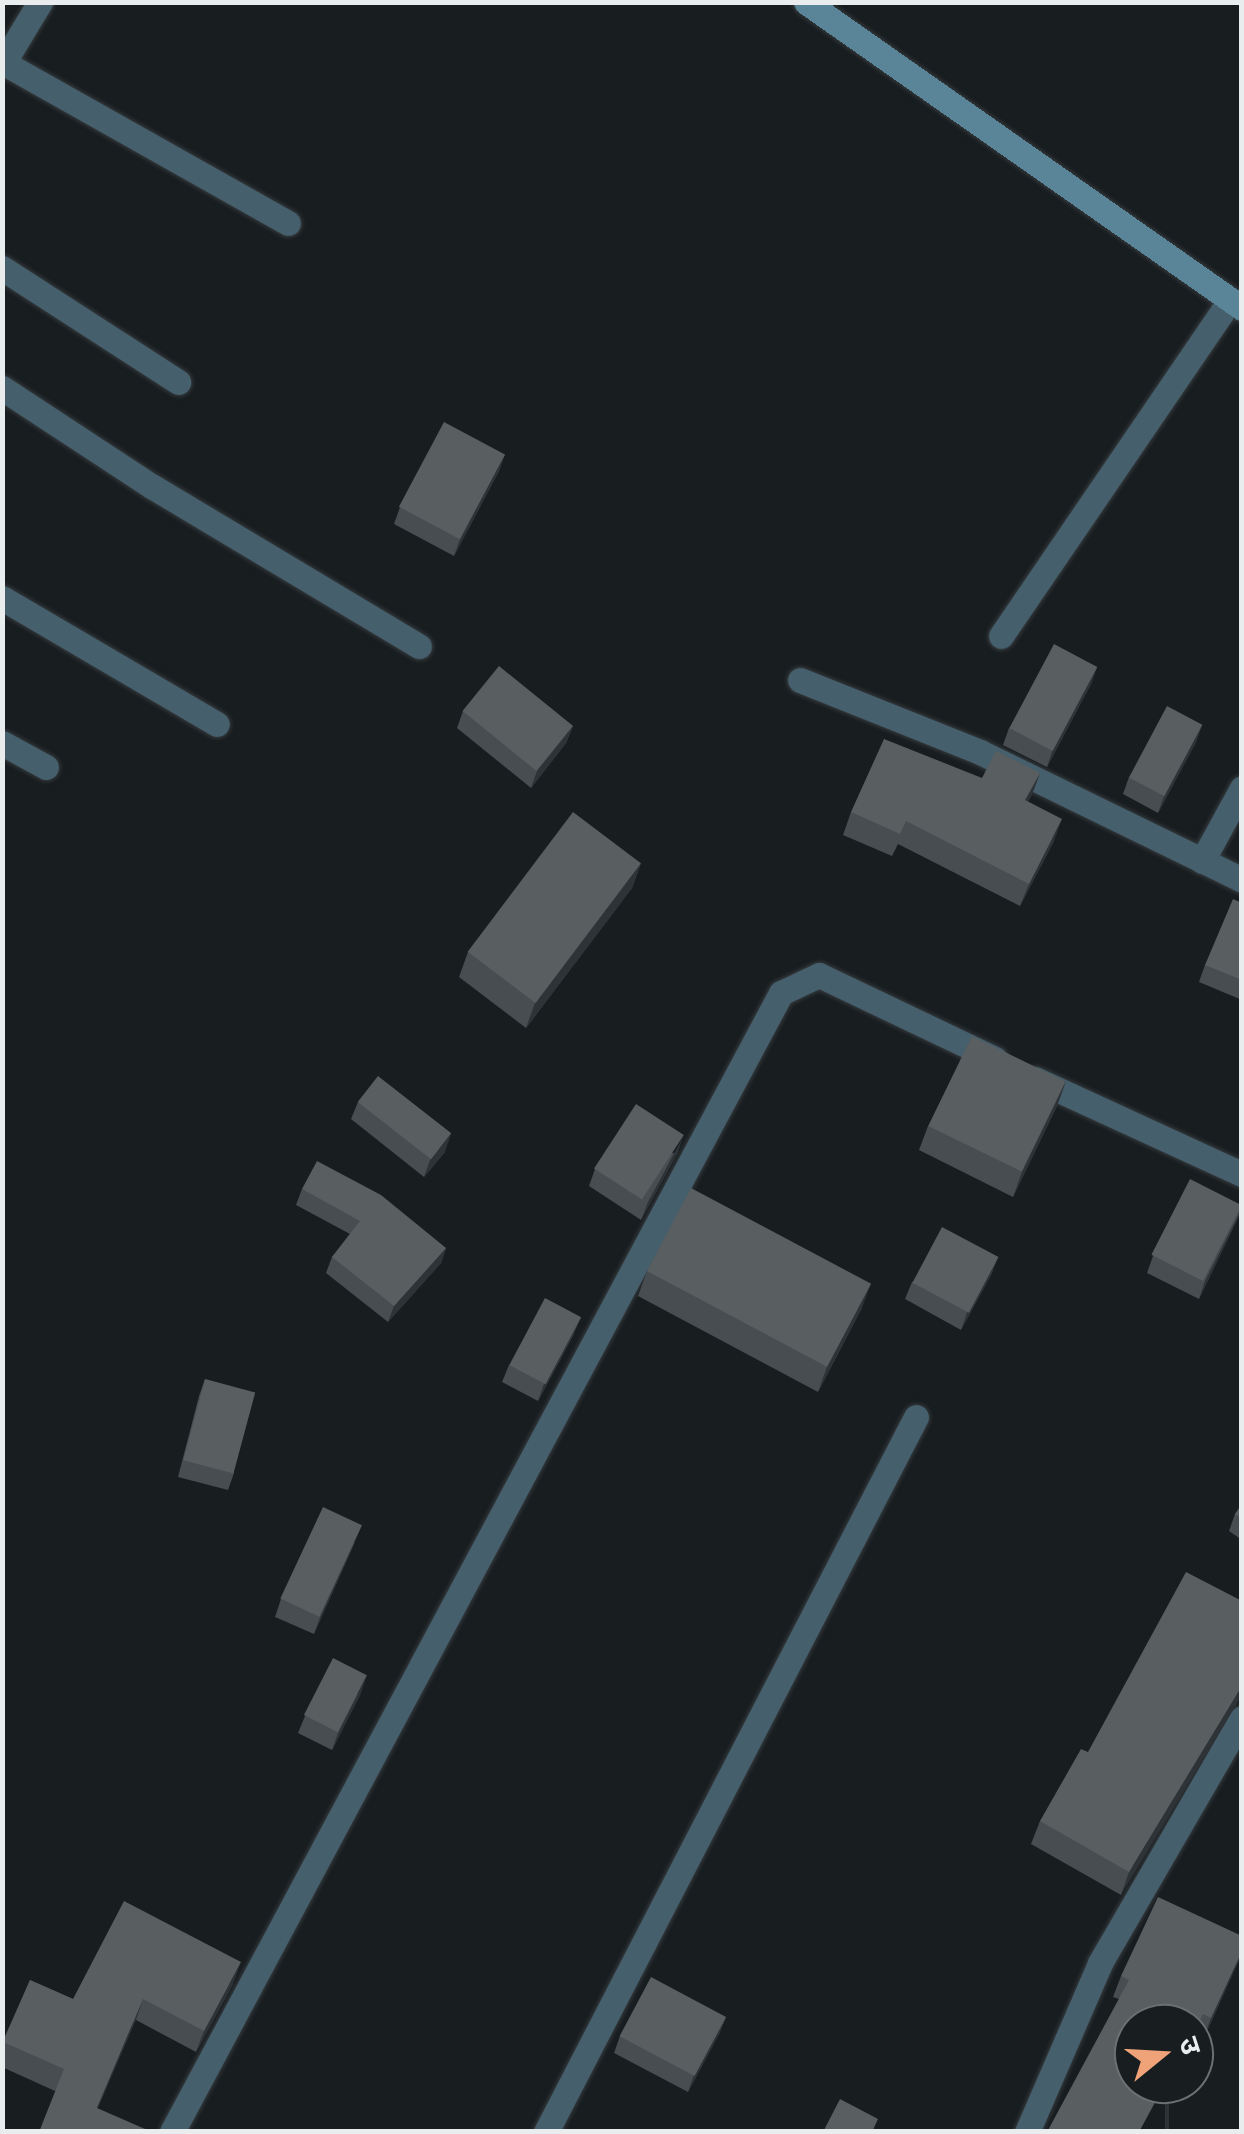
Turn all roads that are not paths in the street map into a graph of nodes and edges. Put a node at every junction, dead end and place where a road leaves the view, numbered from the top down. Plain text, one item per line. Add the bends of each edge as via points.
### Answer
1 (40, 2) edge
2 (806, 2) edge
3 (3, 64) edge
4 (288, 223) dead end
5 (2, 268) edge
6 (1236, 304) edge
7 (178, 382) dead end
8 (2, 388) edge
9 (2, 598) edge
10 (1002, 636) dead end
11 (419, 646) dead end
12 (800, 680) dead end
13 (217, 724) dead end
14 (2, 743) edge
15 (46, 766) dead end
16 (1242, 788) edge
17 (1202, 861) junction
18 (1242, 880) edge
19 (1242, 1174) edge
20 (916, 1417) dead end
21 (1242, 1718) edge
22 (172, 2132) edge
23 (546, 2132) edge
24 (1028, 2132) edge

1 - 3 street
2 - 6 street
3 - 4 street
5 - 7 street
6 - 10 street
8 - 11 street via 152,488
9 - 13 street
12 - 17 street via 980,752
14 - 15 street
16 - 17 street
17 - 18 street
19 - 22 street via 840,982 819,974 781,993
20 - 23 street
21 - 24 street via 1100,1962

